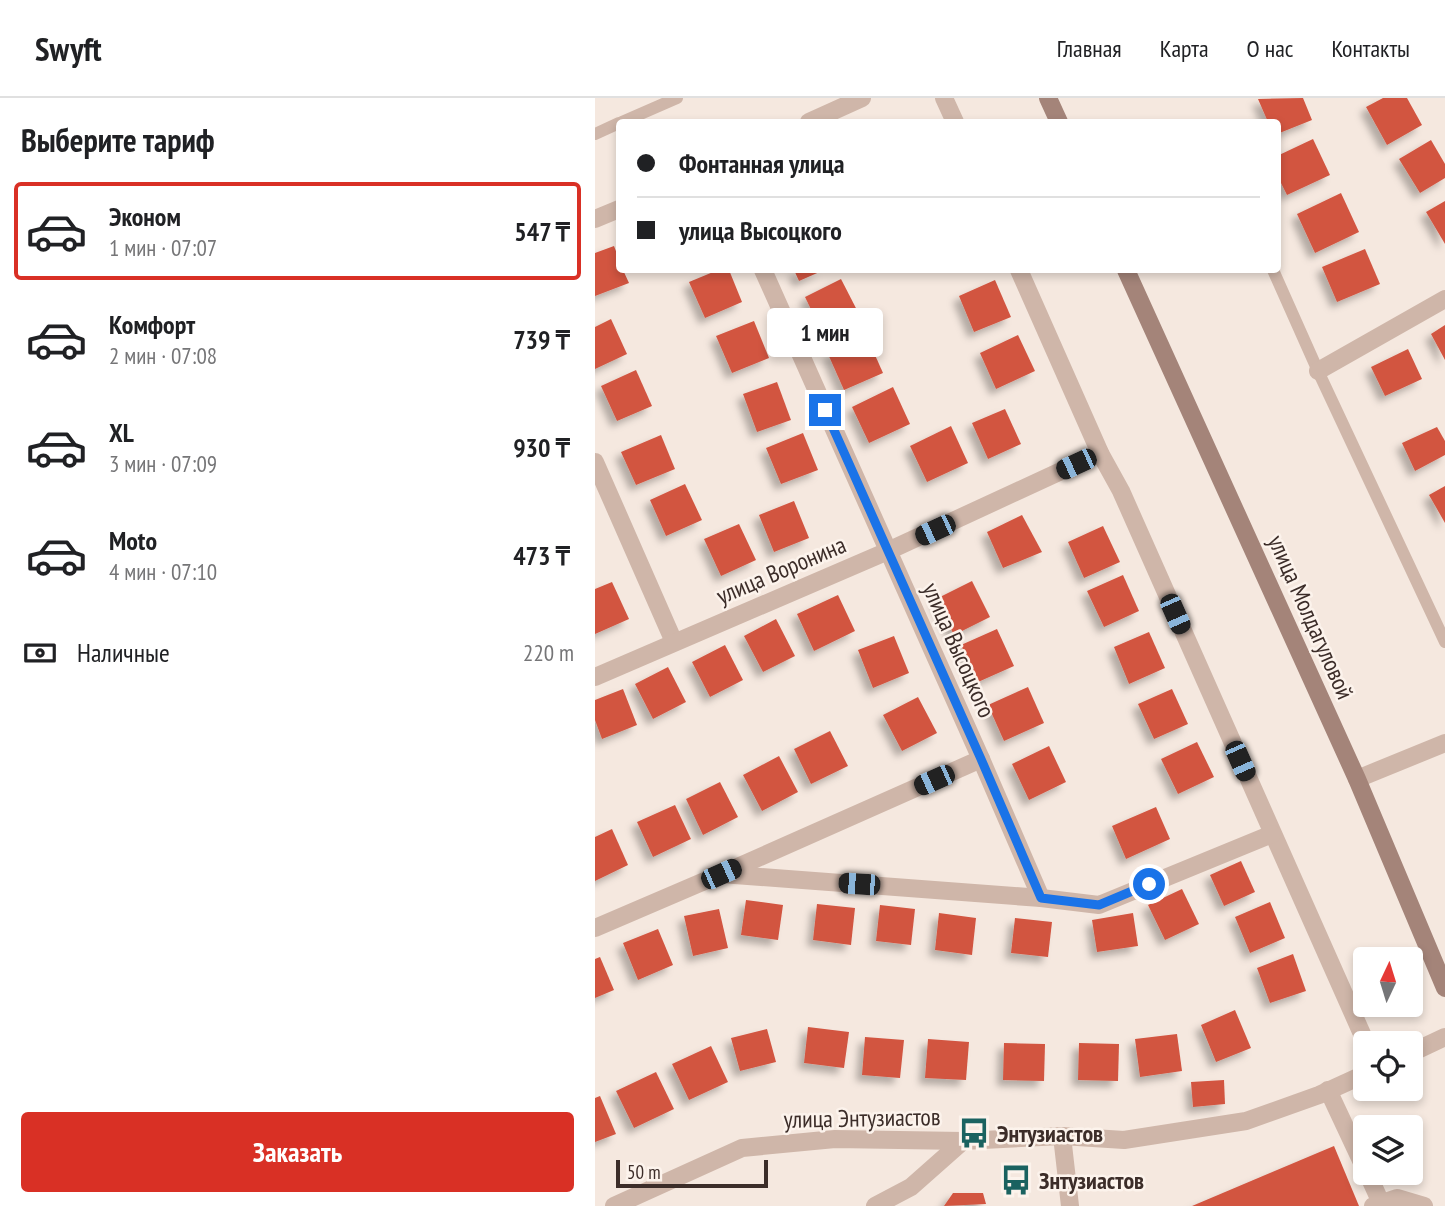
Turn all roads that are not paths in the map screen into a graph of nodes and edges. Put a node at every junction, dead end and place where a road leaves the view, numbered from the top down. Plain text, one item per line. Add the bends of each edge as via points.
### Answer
1 (677, 98) edge
2 (862, 98) edge
3 (944, 98) edge
4 (1048, 98) edge
5 (630, 119) edge
6 (816, 119) edge
7 (954, 119) edge
8 (1058, 119) edge
9 (616, 125) edge
10 (595, 134) edge
11 (616, 210) edge
12 (595, 219) edge
13 (763, 273) edge
14 (1020, 273) edge
15 (1127, 273) edge
16 (1274, 273) edge
17 (1445, 299) edge
18 (1318, 371) junction
19 (1100, 453) junction
20 (595, 462) edge
21 (888, 551) junction
22 (674, 642) junction
23 (1445, 642) edge
24 (595, 677) edge
25 (1445, 743) edge
26 (981, 759) junction
27 (1357, 779) junction
28 (1272, 834) junction
29 (721, 874) junction
30 (1041, 898) junction
31 (595, 929) edge
32 (1445, 988) edge
33 (1361, 1031) edge
34 (1445, 1037) edge
35 (1423, 1047) edge
36 (1353, 1079) edge
37 (1328, 1090) junction
38 (1062, 1136) junction
39 (963, 1141) junction
40 (1353, 1143) edge
41 (1371, 1185) edge
42 (1377, 1204) edge
43 (614, 1206) edge
44 (875, 1206) edge
45 (1070, 1206) edge
46 (1424, 1206) edge

1 - 5 lane
2 - 6 street
3 - 7 street
4 - 8 street
9 - 10 lane
11 - 12 street
13 - 21 street, улица Высоцкого
14 - 19 street
15 - 27 street, улица Молдагуловой
16 - 18 lane
17 - 18 street
18 - 23 lane
19 - 21 street, улица Воронина
19 - 28 street via 1121,491
20 - 22 street
21 - 22 street, улица Воронина
21 - 26 street, улица Высоцкого
22 - 24 street, улица Воронина
25 - 27 street
26 - 29 street
26 - 30 street, улица Высоцкого
27 - 32 street, улица Молдагуловой
28 - 30 street via 1099,905
28 - 33 street
29 - 30 street
29 - 31 street
34 - 35 street
36 - 37 street, улица Энтузиастов
37 - 38 street, улица Энтузиастов via 1246,1121 1123,1140
37 - 40 street
38 - 39 street, улица Энтузиастов
38 - 45 street
39 - 43 street, улица Энтузиастов via 835,1139 742,1148
39 - 44 street via 911,1186
41 - 42 street
42 - 46 street via 1397,1198

